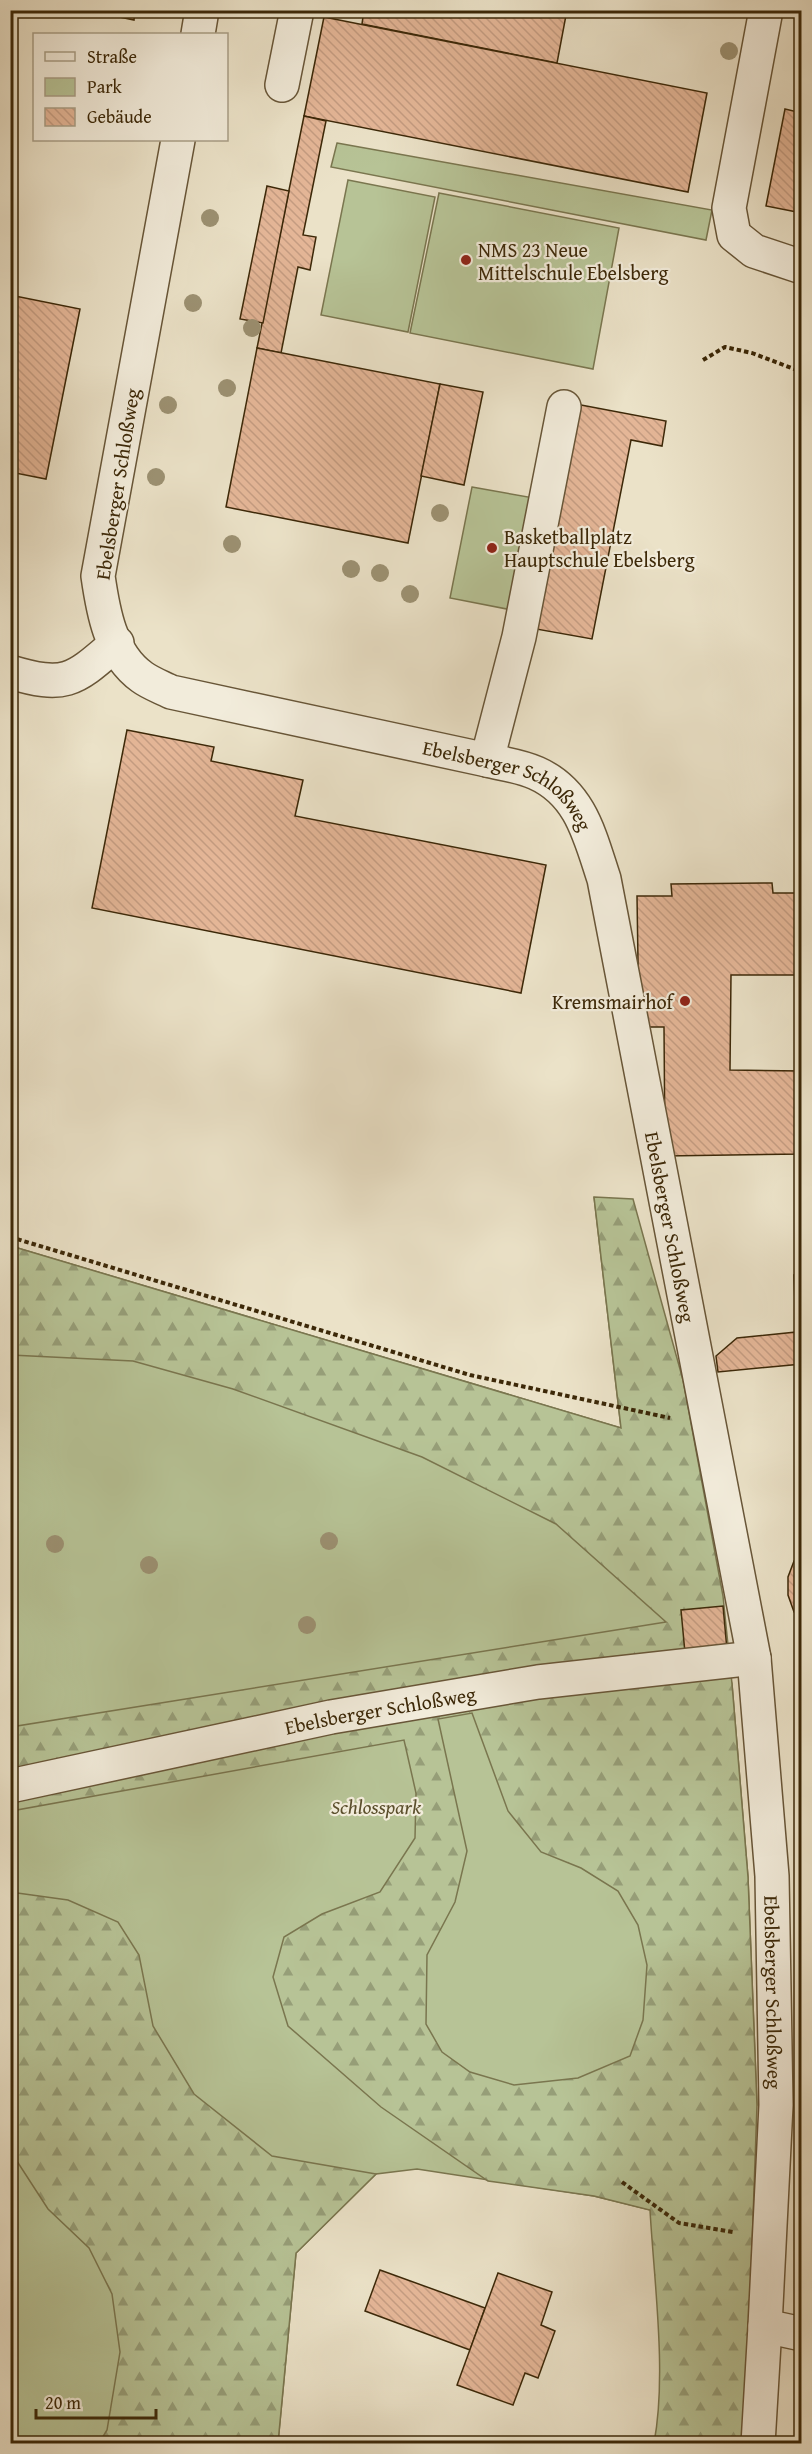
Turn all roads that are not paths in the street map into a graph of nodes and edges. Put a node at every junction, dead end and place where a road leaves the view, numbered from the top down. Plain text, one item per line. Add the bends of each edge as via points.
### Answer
1 (202, 10) edge
2 (297, 10) edge
3 (766, 10) edge
4 (198, 33) edge
5 (282, 85) dead end
6 (178, 141) edge
7 (801, 267) edge
8 (564, 407) dead end
9 (117, 643) junction
10 (10, 672) edge
11 (487, 759) junction
12 (754, 1658) junction
13 (10, 1786) edge
14 (765, 2326) junction
15 (801, 2334) edge
16 (758, 2444) edge

1 - 4 street
2 - 5 street
3 - 7 street via 729,208 734,235 754,251
6 - 9 street, Ebelsberger Schloßweg via 98,576 104,621
8 - 11 street via 519,637
9 - 10 street via 81,674 61,681 41,681
9 - 11 street, Ebelsberger Schloßweg via 140,676 171,692
11 - 12 street, Ebelsberger Schloßweg via 536,773 576,804 604,879
12 - 13 street, Ebelsberger Schloßweg via 538,1682 331,1717
12 - 14 street, Ebelsberger Schloßweg via 772,1876 776,2105
14 - 15 street
14 - 16 street, Ebelsberger Schloßweg

